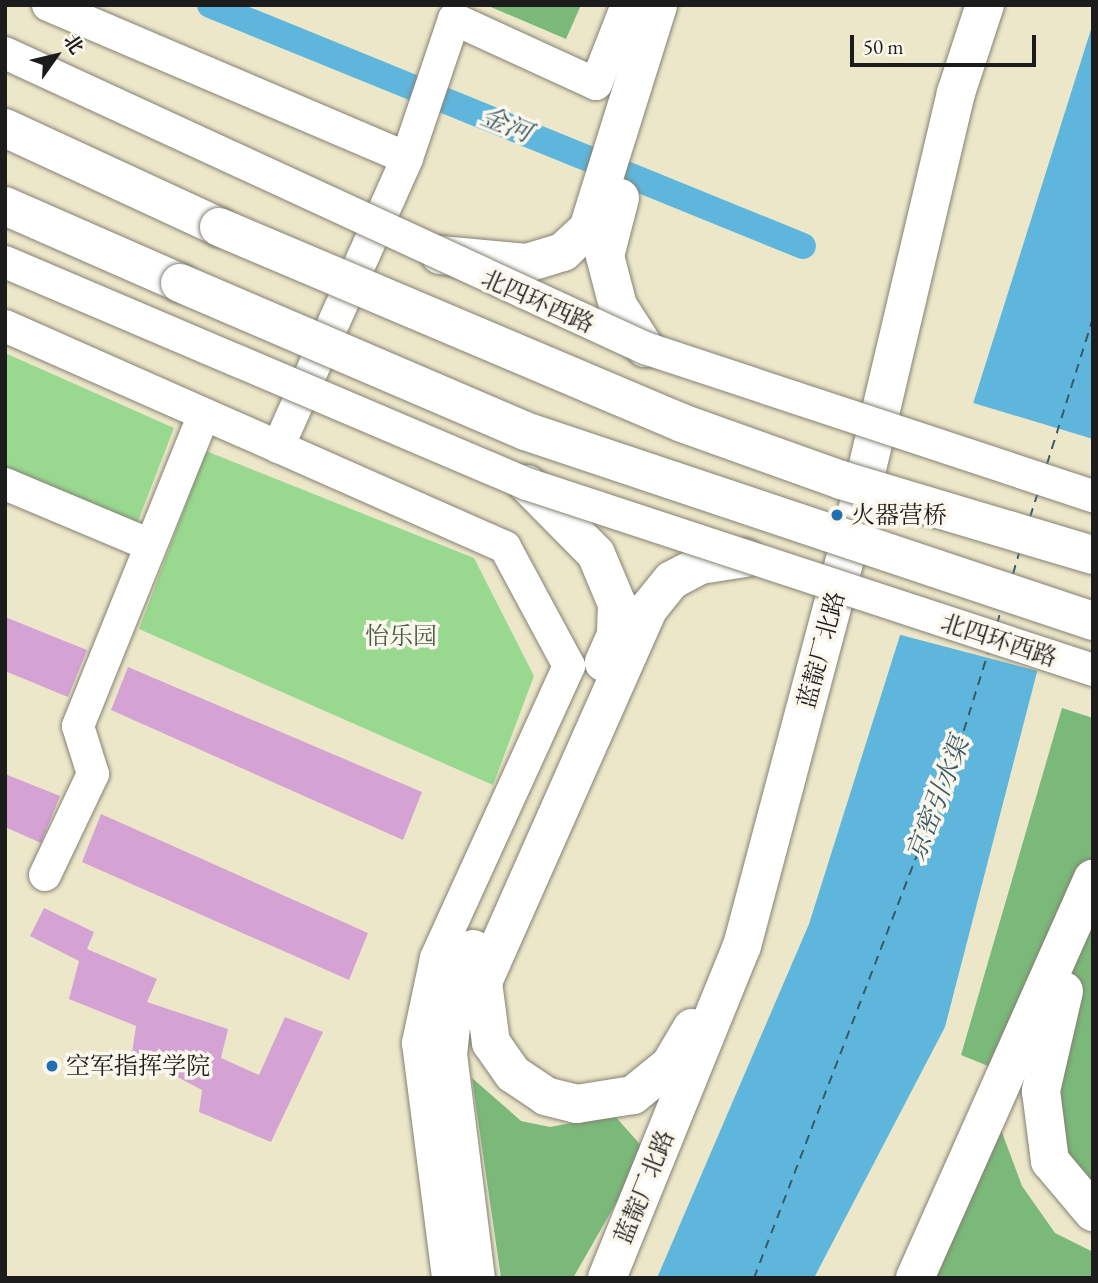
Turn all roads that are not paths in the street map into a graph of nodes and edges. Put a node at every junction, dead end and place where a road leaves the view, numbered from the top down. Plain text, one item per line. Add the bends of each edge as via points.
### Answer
1 (48, 5) edge
2 (627, 5) edge
3 (658, 5) edge
4 (677, 5) edge
5 (961, 5) edge
6 (985, 5) edge
7 (5, 53) edge
8 (956, 93) junction
9 (5, 128) edge
10 (407, 158) junction
11 (5, 206) edge
12 (432, 254) junction
13 (5, 262) edge
14 (5, 326) edge
15 (645, 348) junction
16 (204, 414) junction
17 (278, 447) junction
18 (5, 484) edge
19 (527, 484) junction
20 (1093, 496) edge
21 (148, 544) junction
22 (1093, 555) edge
23 (746, 558) junction
24 (1093, 621) edge
25 (1093, 670) edge
26 (45, 876) dead end
27 (1088, 895) edge
28 (742, 946) junction
29 (1093, 1212) edge
30 (448, 1278) edge
31 (476, 1278) edge
32 (607, 1278) edge
33 (915, 1278) edge

1 - 10 street
2 - 10 street via 596,84 454,19
3 - 12 highway, bridge via 588,229 563,252 527,263
4 - 15 highway via 605,256 618,306
5 - 8 highway
6 - 8 highway, 蓝靛厂北路
7 - 12 street, 北四环西路, bridge
8 - 28 highway, 蓝靛厂北路 via 855,520
9 - 22 highway, bridge via 219,227 682,423 841,480
10 - 17 street
11 - 24 highway, 北四环西路, bridge via 525,431
12 - 15 street, 北四环西路, bridge
13 - 19 street, 北四环西路, bridge
14 - 16 street
15 - 20 street, 北四环西路, bridge
16 - 17 street
16 - 21 street
17 - 30 street via 505,547 569,666 436,958 418,1043
18 - 21 street
19 - 23 street, 北四环西路, bridge
19 - 31 highway via 596,554 617,604 616,635 462,974 453,1009 448,1054
21 - 26 street via 78,726 93,774
23 - 25 street, 北四环西路, bridge
23 - 28 highway via 700,565 672,580 649,608 483,982 491,1043 513,1074 546,1096 608,1103 633,1095 670,1065
27 - 29 highway via 1041,1091 1050,1161
27 - 33 highway
28 - 32 highway, 蓝靛厂北路

